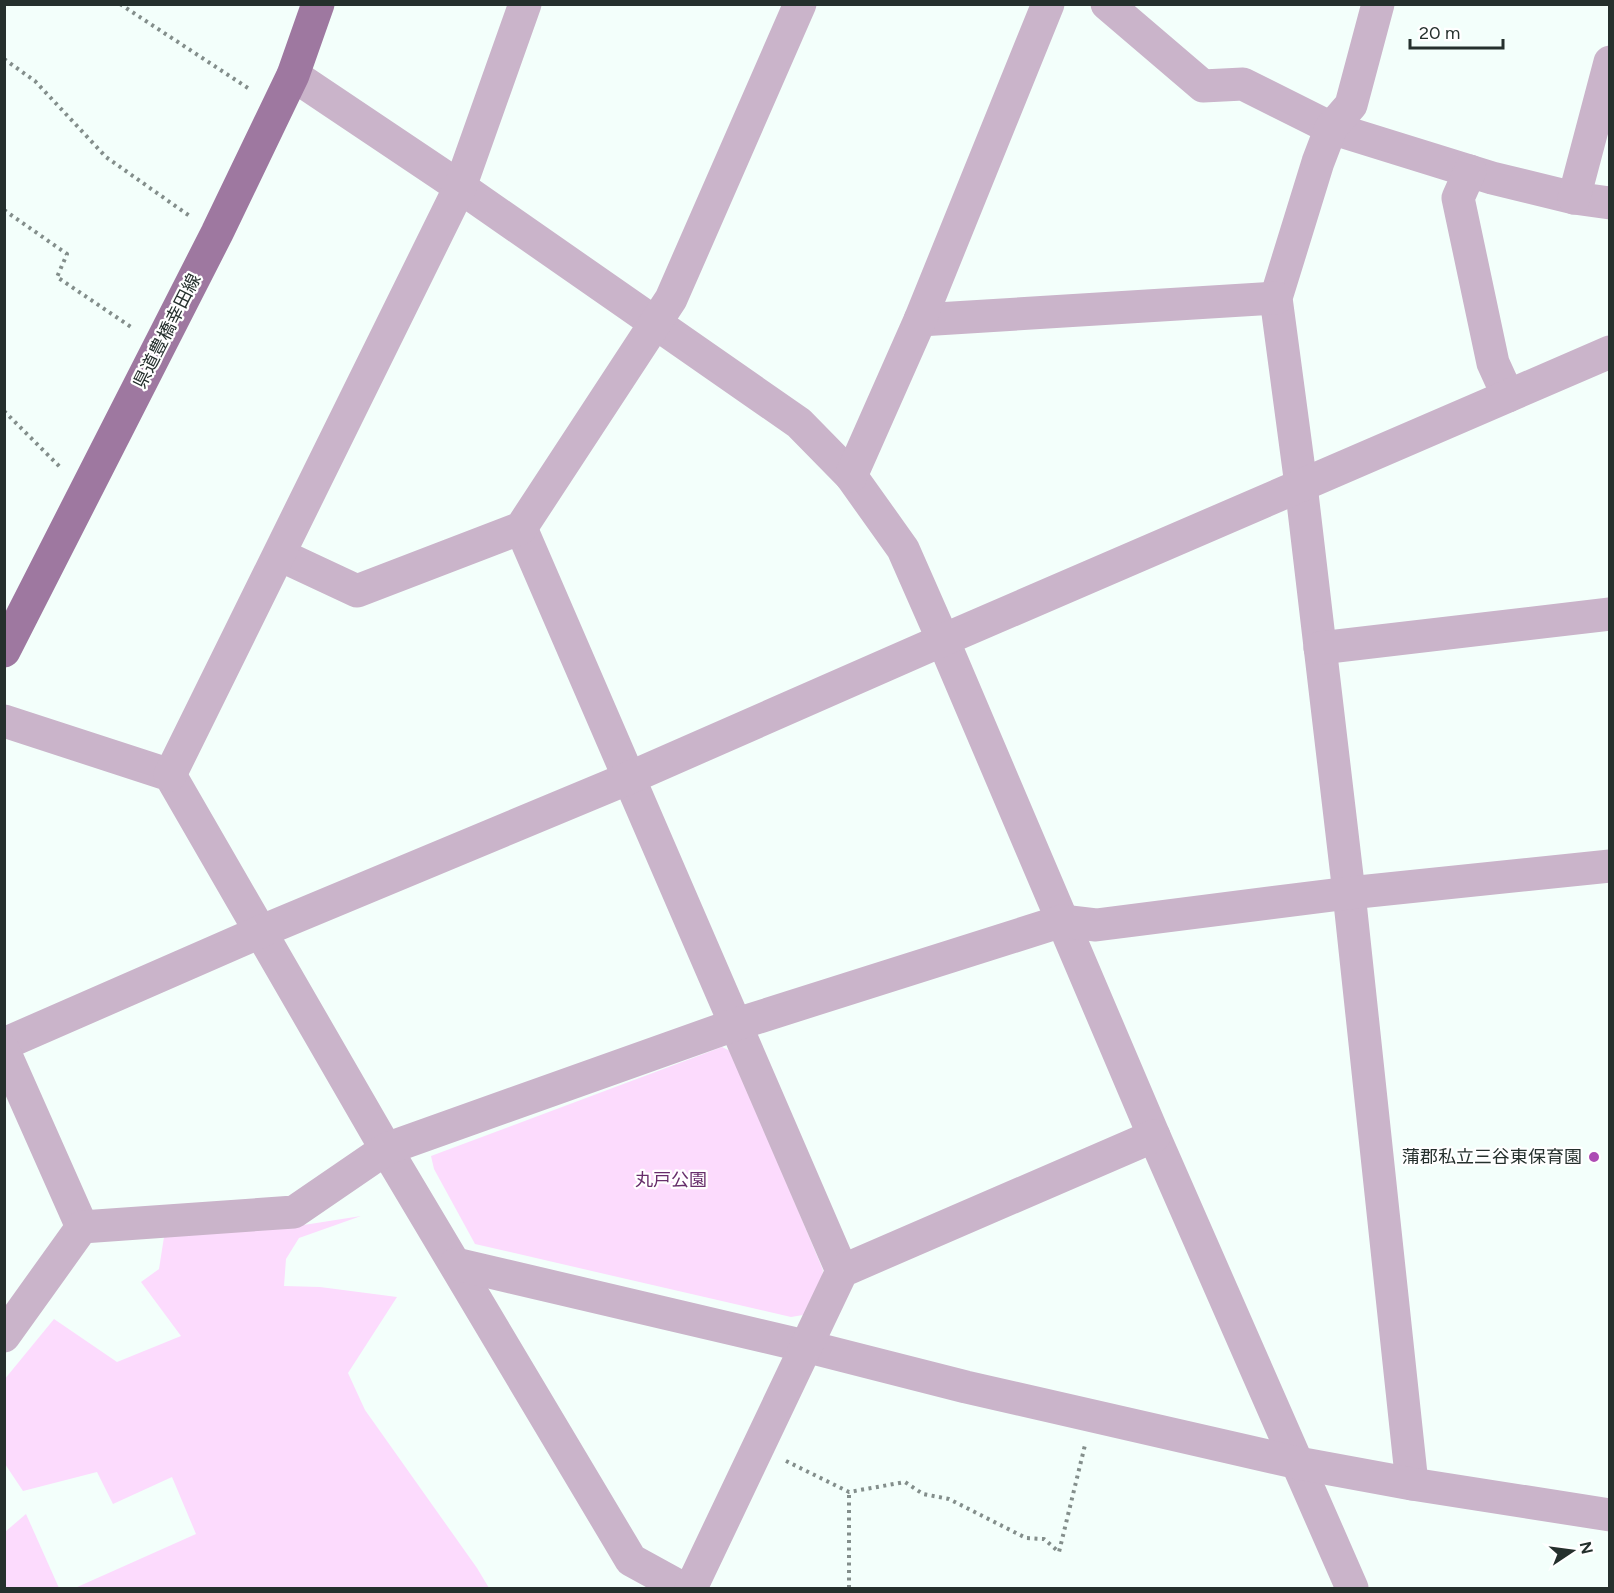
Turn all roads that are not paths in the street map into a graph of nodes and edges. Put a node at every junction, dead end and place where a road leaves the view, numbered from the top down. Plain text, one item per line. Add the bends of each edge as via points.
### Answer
1 (318, 4) edge
2 (525, 4) edge
3 (800, 4) edge
4 (1048, 4) edge
5 (1107, 4) edge
6 (1378, 4) edge
7 (1140, 17) edge
8 (1610, 63) edge
9 (293, 75) junction
10 (1331, 128) junction
11 (1470, 171) junction
12 (460, 188) junction
13 (1574, 198) junction
14 (1610, 203) edge
15 (1276, 298) junction
16 (920, 320) junction
17 (654, 322) junction
18 (1610, 352) edge
19 (1508, 396) junction
20 (851, 476) junction
21 (1301, 485) junction
22 (521, 528) junction
23 (280, 555) junction
24 (1610, 614) edge
25 (943, 640) junction
26 (1320, 648) junction
27 (4, 651) edge
28 (4, 721) edge
29 (170, 775) junction
30 (628, 778) junction
31 (1610, 866) edge
32 (1349, 893) junction
33 (1062, 921) junction
34 (262, 931) junction
35 (737, 1024) junction
36 (4, 1044) edge
37 (4, 1051) edge
38 (1154, 1136) junction
39 (386, 1149) junction
40 (82, 1227) junction
41 (456, 1264) junction
42 (842, 1271) junction
43 (4, 1336) edge
44 (806, 1346) junction
45 (1298, 1463) junction
46 (1412, 1484) junction
47 (1610, 1515) edge
48 (682, 1588) edge
49 (691, 1588) edge
50 (1352, 1588) edge

1 - 9 main road, 県道豊橋幸田線
2 - 12 street
3 - 17 street via 671,299
4 - 16 street
5 - 7 street
6 - 10 street via 1352,105
7 - 10 street via 1203,86 1243,84
8 - 13 street
9 - 12 street
9 - 27 main road, 県道豊橋幸田線
10 - 11 street
10 - 15 street
11 - 13 street
11 - 19 street via 1458,198 1493,363
12 - 17 street
12 - 23 street
13 - 14 street
15 - 16 street
15 - 21 street
16 - 20 street
17 - 20 street via 799,423
17 - 22 street
18 - 19 street
19 - 21 street
20 - 25 street via 903,549
21 - 25 street
21 - 26 street
22 - 23 street via 357,591
22 - 30 street
23 - 29 street
24 - 26 street
25 - 30 street
25 - 33 street
26 - 32 street
28 - 29 street
29 - 34 street
30 - 34 street
30 - 35 street
31 - 32 street
32 - 33 street via 1096,925
32 - 46 street
33 - 35 street
33 - 38 street
34 - 36 street
34 - 39 street
35 - 39 street
35 - 42 street
37 - 40 street
38 - 42 street
38 - 45 street
39 - 40 street via 294,1212
39 - 41 street
40 - 43 street
41 - 44 street
41 - 48 street via 632,1560
42 - 44 street
44 - 45 street
44 - 49 street
45 - 46 street
45 - 50 street
46 - 47 street

